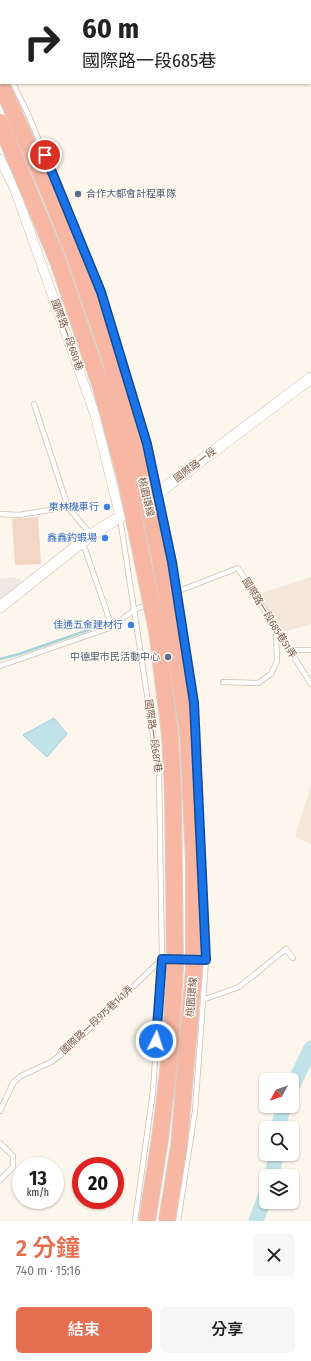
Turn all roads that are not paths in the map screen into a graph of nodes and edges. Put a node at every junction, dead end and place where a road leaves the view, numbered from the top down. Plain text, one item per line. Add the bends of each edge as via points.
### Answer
1 (1, 84) edge
2 (13, 84) edge
3 (0, 122) edge
4 (0, 159) edge
5 (311, 378) edge
6 (34, 404) dead end
7 (158, 493) junction
8 (68, 507) junction
9 (0, 514) edge
10 (120, 516) junction
11 (87, 538) junction
12 (177, 592) junction
13 (162, 598) dead end
14 (155, 601) dead end
15 (0, 607) edge
16 (134, 610) junction
17 (112, 627) junction
18 (276, 628) junction
19 (290, 650) junction
20 (311, 650) edge
21 (0, 666) edge
22 (223, 682) dead end
23 (311, 684) edge
24 (196, 742) dead end
25 (202, 858) dead end
26 (293, 958) dead end
27 (162, 959) junction
28 (206, 960) junction
29 (204, 999) junction
30 (0, 1111) edge
31 (0, 1142) edge
32 (0, 1180) edge
33 (135, 1221) edge
34 (147, 1221) edge
35 (167, 1221) edge
36 (178, 1221) edge

1 - 35 highway, 桃園環線, bridge via 50,192 108,352 142,477 160,558 188,733 194,861 194,969 179,1146
2 - 7 lane via 101,292 147,444
3 - 34 highway, 桃園環線, bridge via 58,261 102,387 126,480 157,631 170,735 173,786 175,967 170,1055
4 - 10 street, 國際路一段680巷 via 14,187 95,415
5 - 7 street, 國際路一段
6 - 8 lane
7 - 10 street, 國際路一段
7 - 12 lane
8 - 9 lane via 19,515
8 - 11 lane
10 - 11 street, 國際路一段
10 - 16 lane, 國際路一段687巷
11 - 15 street, 國際路一段
11 - 17 lane
12 - 13 lane, 國際路一段685巷51弄
12 - 18 lane, 國際路一段685巷51弄 via 238,568
12 - 24 lane via 194,703
14 - 16 lane
16 - 17 lane
16 - 27 lane, 國際路一段687巷 via 159,773
17 - 21 lane
18 - 19 lane, 國際路一段685巷51弄
18 - 22 lane via 277,661 271,674 258,684
19 - 20 lane
19 - 23 lane, 國際路一段685巷51弄
25 - 28 lane
26 - 29 lane via 286,949 239,987
27 - 28 lane
27 - 30 lane, 國際路一段975巷141弄 via 66,1051 13,1083
27 - 33 lane, 國際路一段687巷 via 153,1091
28 - 29 lane
29 - 36 lane via 195,1111
31 - 32 lane via 13,1156 13,1167

